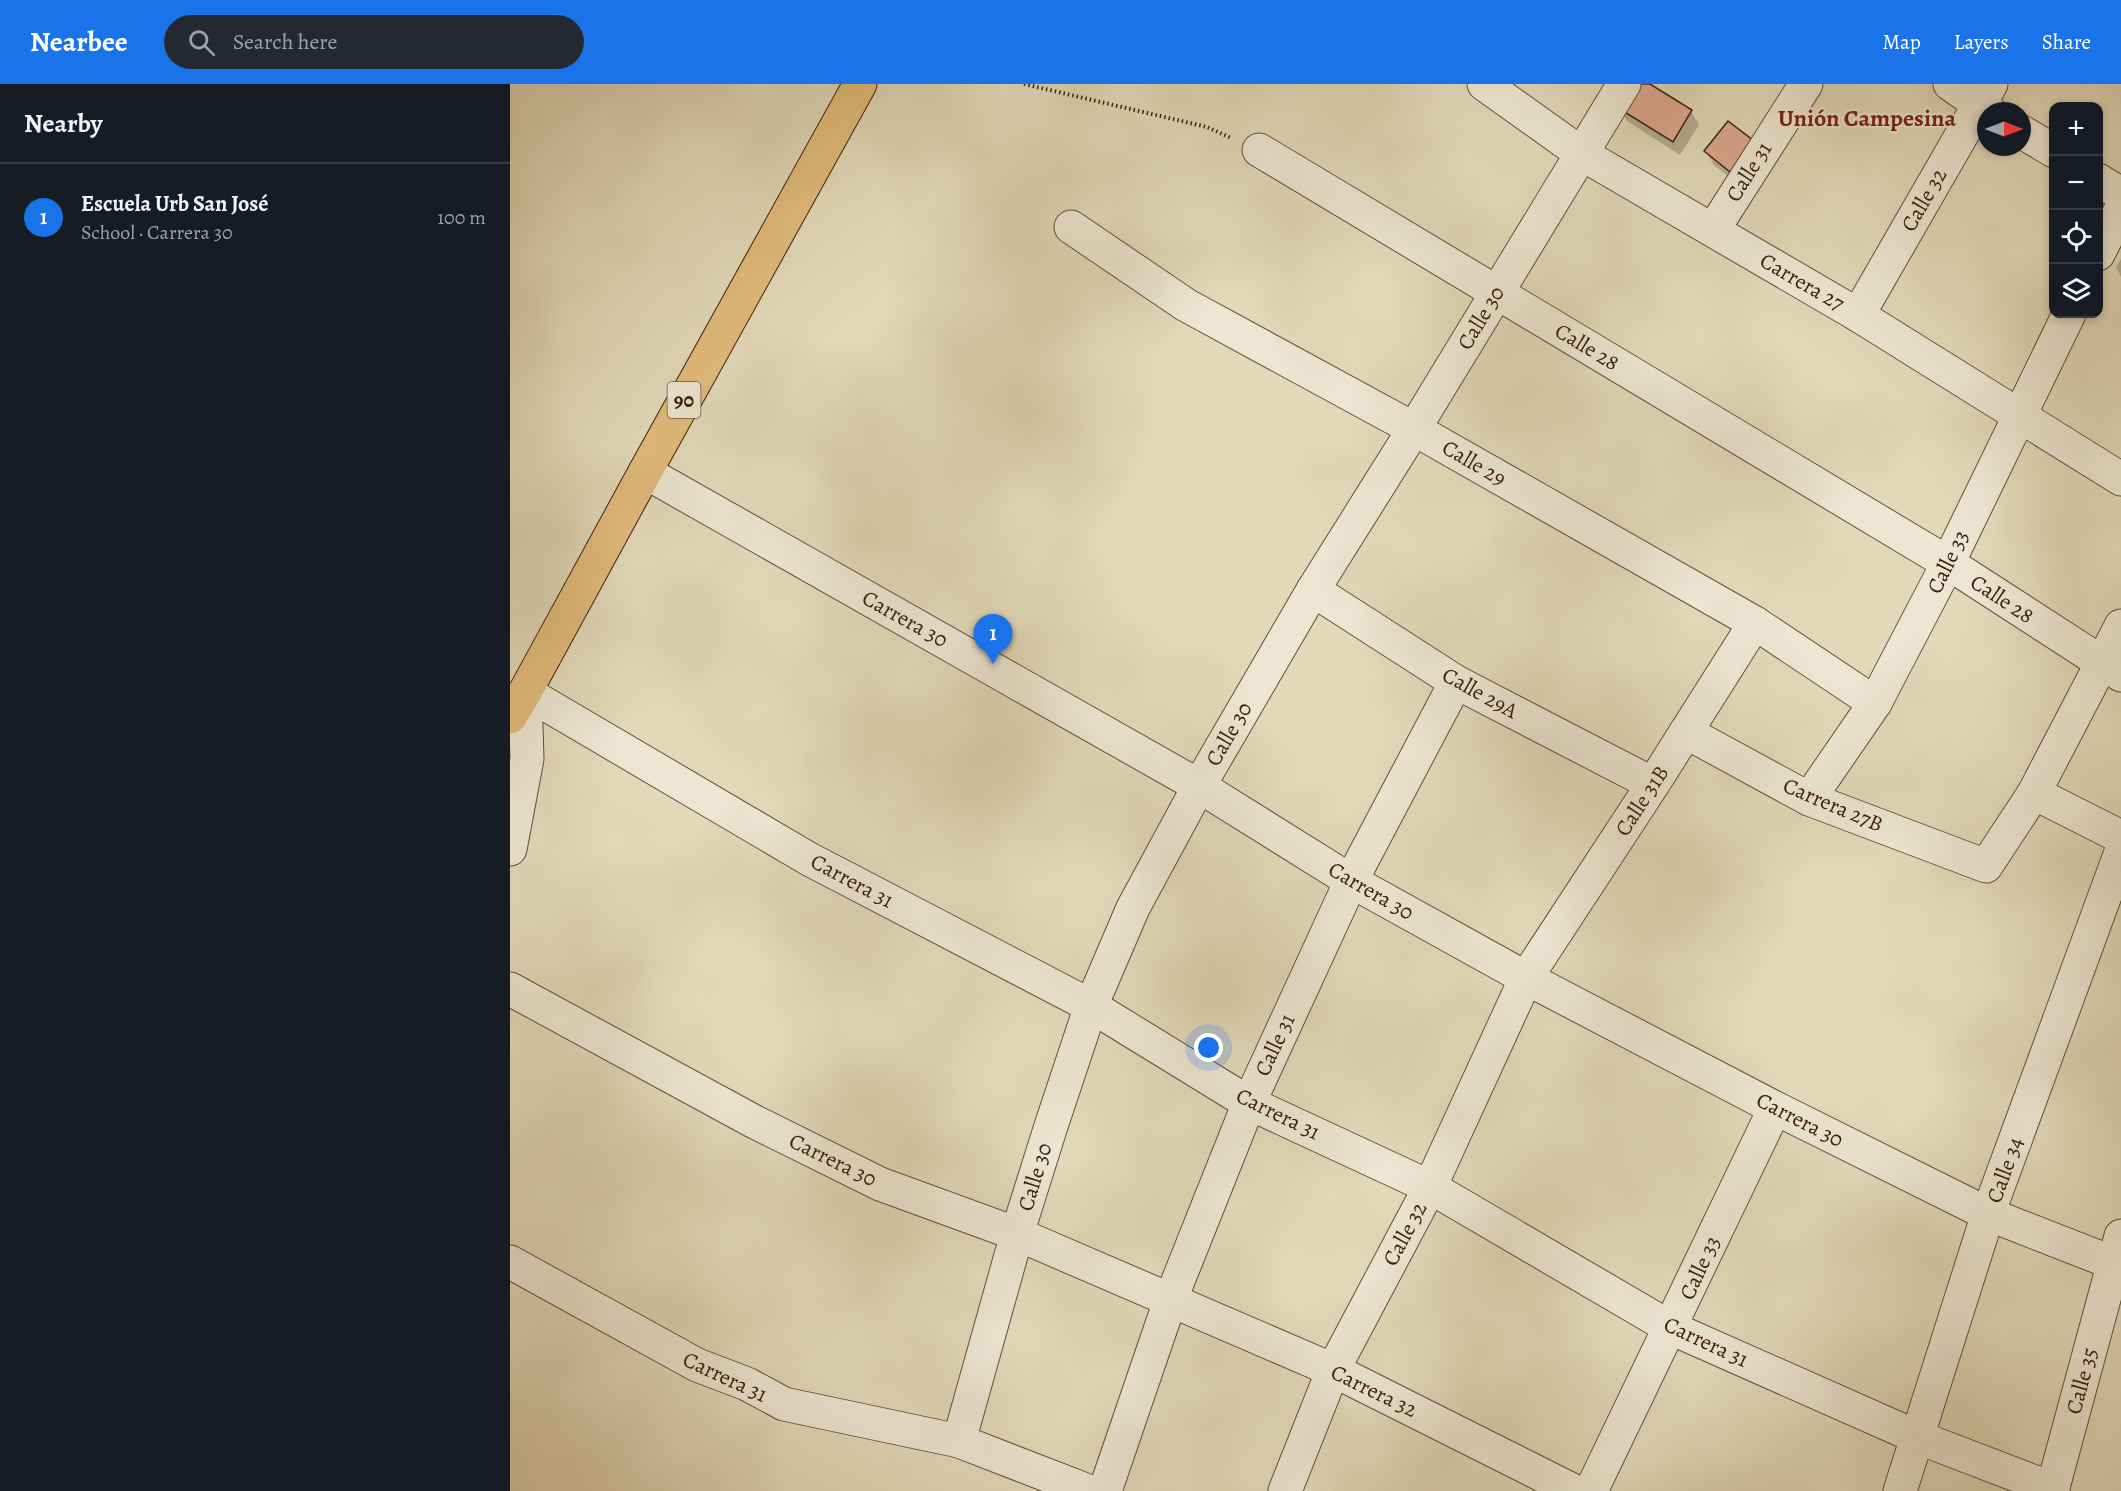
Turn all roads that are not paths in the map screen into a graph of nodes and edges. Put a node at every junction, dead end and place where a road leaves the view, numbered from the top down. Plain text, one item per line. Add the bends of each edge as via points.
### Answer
1 (860, 84) edge
2 (1484, 84) edge
3 (1624, 84) edge
4 (1806, 84) edge
5 (1950, 84) edge
6 (1986, 100) edge
7 (2031, 137) edge
8 (2049, 148) edge
9 (1259, 150) road end
10 (1582, 154) junction
11 (2103, 183) edge
12 (2121, 194) edge
13 (2121, 209) edge
14 (1071, 227) dead end
15 (1713, 230) junction
16 (2103, 244) edge
17 (1496, 292) junction
18 (1857, 315) junction
19 (2067, 318) edge
20 (2018, 415) junction
21 (1414, 429) junction
22 (645, 472) junction
23 (2121, 478) edge
24 (1948, 563) junction
25 (1313, 590) junction
26 (1755, 623) junction
27 (2121, 626) edge
28 (2111, 669) edge
29 (1456, 682) junction
30 (1875, 703) junction
31 (518, 705) edge
32 (1686, 732) junction
33 (1653, 784) junction
34 (1199, 786) junction
35 (2034, 793) junction
36 (1809, 800) junction
37 (2121, 837) edge
38 (510, 849) edge
39 (2121, 852) edge
40 (1351, 881) junction
41 (1526, 978) junction
42 (510, 989) edge
43 (1091, 1006) junction
44 (1249, 1103) junction
45 (1775, 1108) junction
46 (1430, 1186) junction
47 (1988, 1214) junction
48 (1017, 1234) junction
49 (2118, 1255) edge
50 (510, 1262) edge
51 (1170, 1301) junction
52 (1671, 1328) junction
53 (1333, 1370) junction
54 (1917, 1437) junction
55 (960, 1441) junction
56 (2053, 1490) edge
57 (1088, 1491) edge
58 (1105, 1491) edge
59 (1285, 1491) edge
60 (1574, 1491) edge
61 (1592, 1491) edge
62 (1900, 1491) edge

1 - 22 main road, 90
2 - 10 street, Carrera 27
3 - 10 street, Calle 30
4 - 15 street, Calle 31
5 - 6 street
6 - 18 street, Calle 32
7 - 8 street
9 - 17 street, Calle 28
10 - 15 street, Carrera 27
10 - 17 street, Calle 30
11 - 12 street
13 - 16 street
14 - 21 street, Calle 29 via 1186,305
15 - 18 street, Carrera 27
17 - 21 street, Calle 30
17 - 24 street, Calle 28
18 - 20 street, Carrera 27
19 - 20 street, Calle 33
20 - 23 street, Carrera 27
20 - 24 street, Calle 33
21 - 25 street, Calle 30
21 - 26 street, Calle 29
22 - 31 main road, 90
22 - 34 street, Carrera 30
24 - 28 street, Calle 28
24 - 30 street, Calle 33
25 - 29 street, Calle 29A
25 - 34 street, Calle 30
26 - 30 street, Calle 29
26 - 32 street, Calle 31B
27 - 28 street
28 - 35 street
29 - 33 street, Calle 29A
29 - 40 street, Calle 31
30 - 36 street, Calle 33
31 - 38 street via 527,759
31 - 43 street, Carrera 31
32 - 33 street, Calle 31B
32 - 36 street, Carrera 27B
33 - 41 street, Calle 31B
34 - 40 street, Carrera 30
34 - 43 street, Calle 30 via 1133,908
35 - 36 street, Carrera 27B via 1986,866
35 - 37 street
39 - 47 street, Calle 34
40 - 41 street, Carrera 30
40 - 44 street, Calle 31
41 - 45 street, Carrera 30
41 - 46 street, Calle 32
42 - 48 street, Carrera 30 via 753,1121 880,1184
43 - 44 street, Carrera 31
43 - 48 street, Calle 30
44 - 46 street, Carrera 31
44 - 51 street, Calle 31
45 - 47 street, Carrera 30
45 - 52 street, Calle 33
46 - 52 street, Carrera 31
46 - 53 street, Calle 32
47 - 49 street, Carrera 30
47 - 54 street, Calle 34
48 - 51 street, Carrera 30
48 - 55 street, Calle 30
49 - 56 street, Calle 35
50 - 55 street, Carrera 31 via 697,1365 747,1384 784,1404
51 - 53 street, Carrera 32
51 - 58 street, Calle 31
52 - 54 street, Carrera 31
52 - 61 street, Calle 33
53 - 59 street, Calle 32
53 - 60 street, Carrera 32
54 - 56 street, Carrera 31
54 - 62 street, Calle 34
55 - 57 street, Carrera 31

